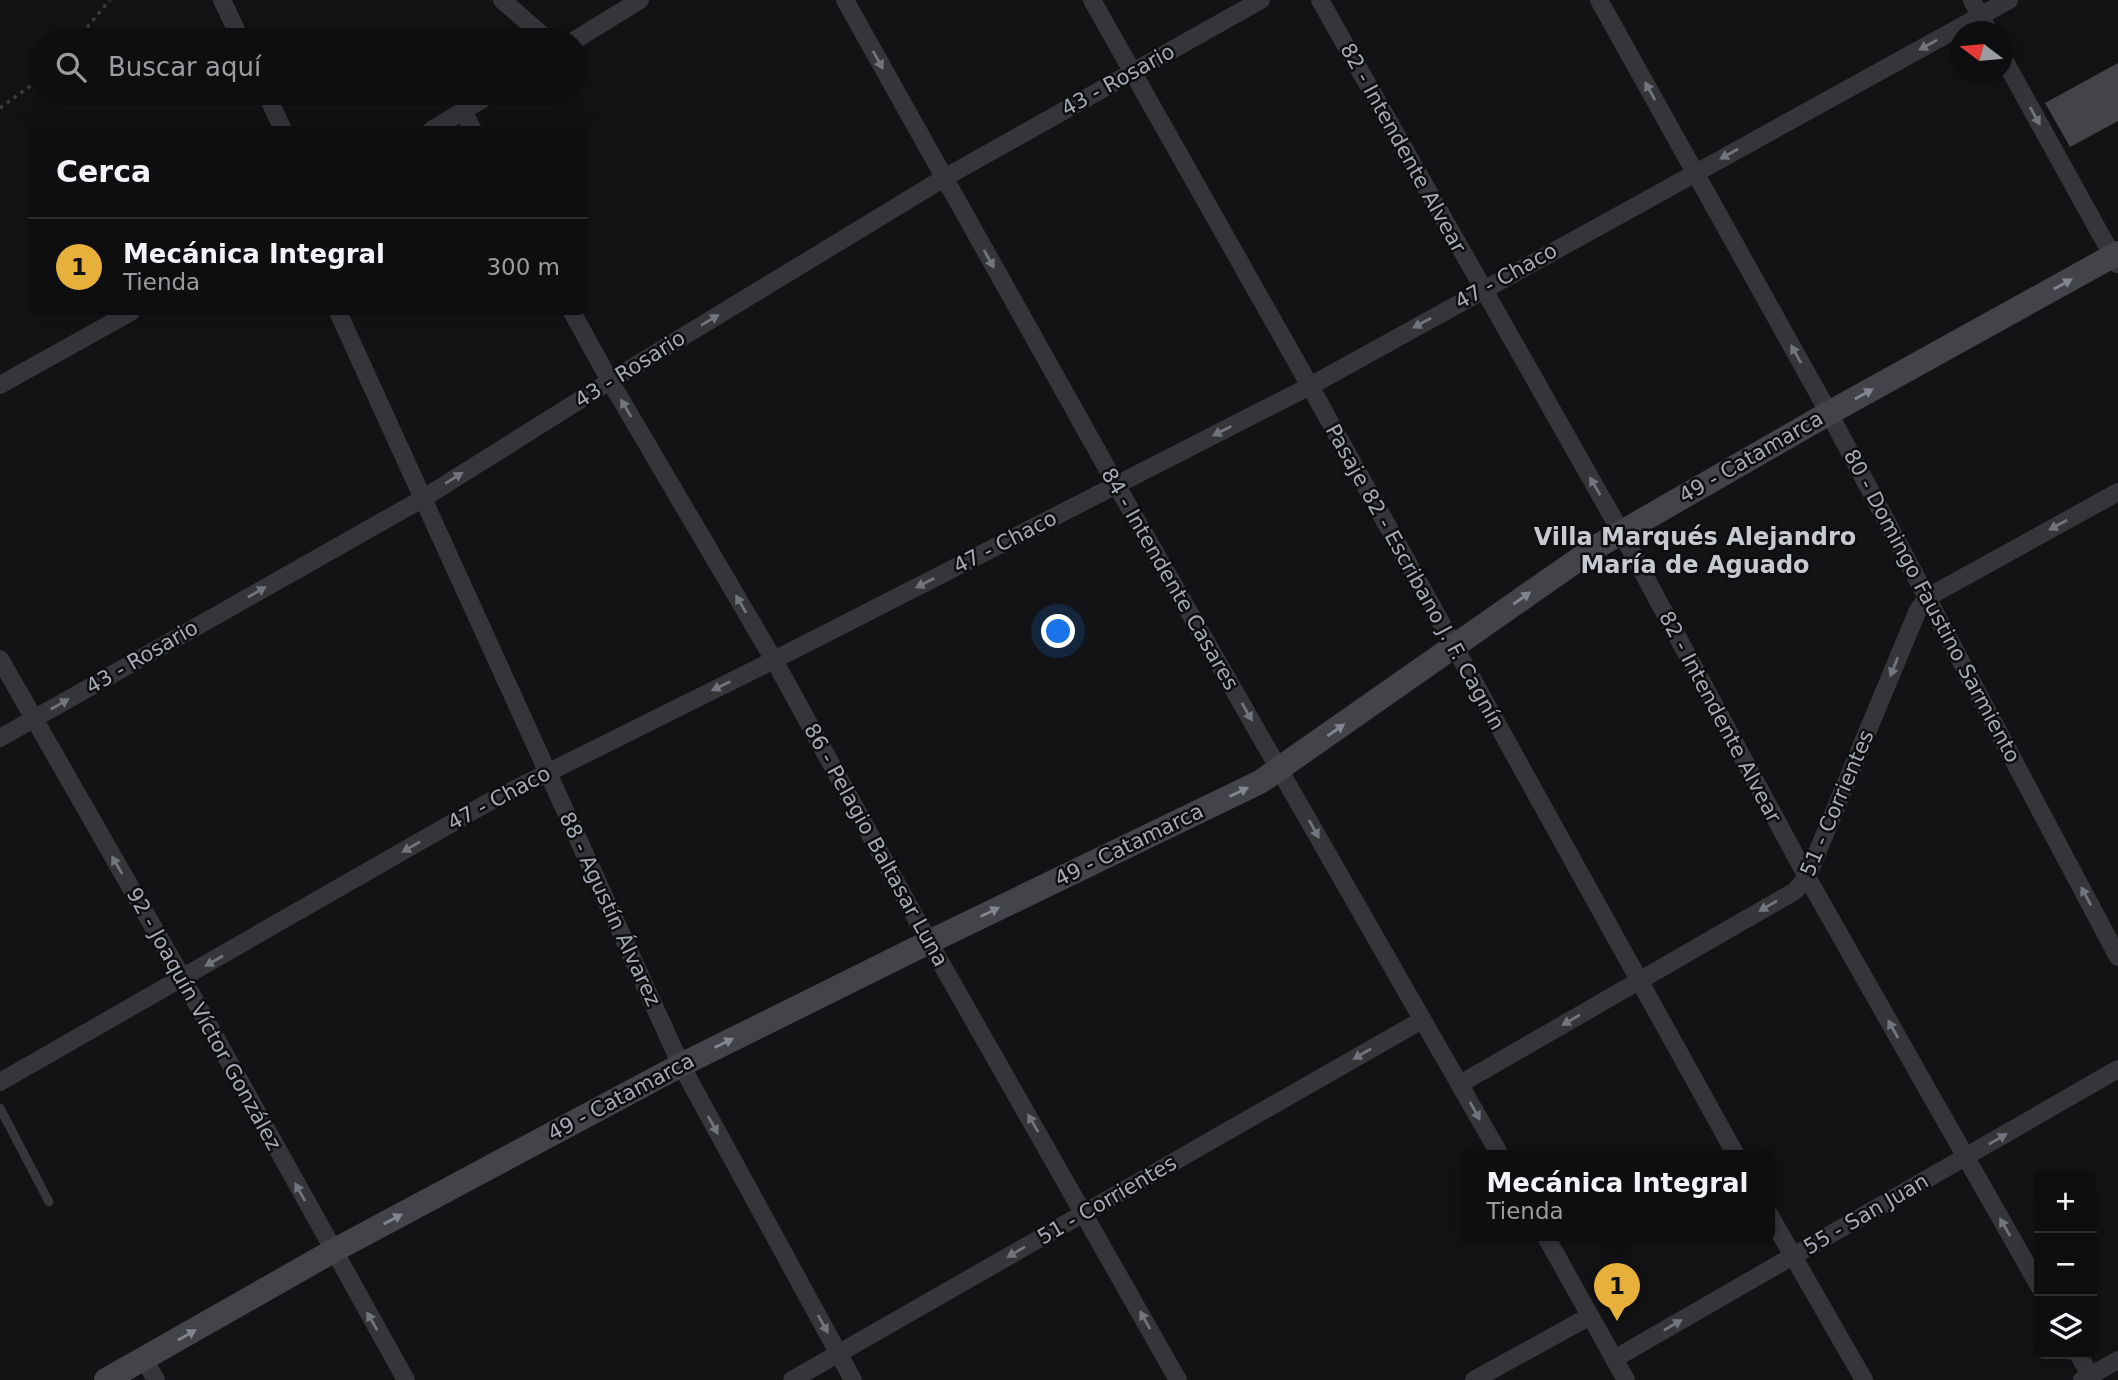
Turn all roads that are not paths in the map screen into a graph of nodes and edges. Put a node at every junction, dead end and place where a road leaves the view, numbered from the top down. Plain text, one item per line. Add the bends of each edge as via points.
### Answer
1 (222, 0) edge
2 (502, 0) edge
3 (640, 0) edge
4 (845, 0) edge
5 (1091, 0) edge
6 (1261, 0) edge
7 (1320, 0) edge
8 (1599, 0) edge
9 (2009, 0) edge
10 (1980, 16) edge
11 (235, 28) edge
12 (534, 28) edge
13 (588, 32) edge
14 (1132, 71) junction
15 (2013, 74) edge
16 (272, 105) edge
17 (473, 105) edge
18 (463, 111) junction
19 (281, 126) edge
20 (439, 126) edge
21 (471, 126) edge
22 (1696, 172) junction
23 (944, 178) junction
24 (2116, 259) edge
25 (1482, 289) junction
26 (126, 315) edge
27 (339, 315) edge
28 (574, 315) edge
29 (610, 381) junction
30 (0, 386) edge
31 (1310, 386) junction
32 (1829, 413) junction
33 (1116, 486) junction
34 (2118, 492) edge
35 (422, 499) junction
36 (1620, 532) junction
37 (1928, 597) junction
38 (1453, 646) junction
39 (0, 659) edge
40 (774, 660) junction
41 (33, 719) junction
42 (0, 738) edge
43 (1280, 769) junction
44 (547, 772) junction
45 (1807, 877) junction
46 (929, 942) junction
47 (2118, 957) edge
48 (183, 979) junction
49 (1640, 981) junction
50 (1422, 1020) junction
51 (681, 1065) junction
52 (2118, 1069) edge
53 (0, 1082) edge
54 (1460, 1084) junction
55 (0, 1108) edge
56 (1497, 1150) edge
57 (1733, 1150) edge
58 (1965, 1158) junction
59 (49, 1202) dead end
60 (1085, 1213) junction
61 (1775, 1224) edge
62 (1548, 1241) edge
63 (333, 1251) junction
64 (1793, 1256) junction
65 (2034, 1277) edge
66 (1590, 1316) junction
67 (838, 1354) junction
68 (1614, 1359) junction
69 (2080, 1359) edge
70 (2118, 1360) edge
71 (150, 1369) edge
72 (2088, 1379) edge
73 (106, 1380) edge
74 (406, 1380) edge
75 (792, 1380) edge
76 (853, 1380) edge
77 (1178, 1380) edge
78 (1474, 1380) edge
79 (1626, 1380) edge
80 (1864, 1380) edge

1 - 11 street
2 - 12 street
3 - 13 street
4 -> 23 street, 84 - Intendente Casares
5 - 14 street, Pasaje 82 - Escribano J. F. Cagnín
6 - 14 street, 43 - Rosario
7 - 25 street, 82 - Intendente Alvear
22 -> 8 street, 80 - Domingo Faustino Sarmiento
9 - 10 street, 47 - Chaco
10 -> 22 street, 47 - Chaco
14 - 23 street, 43 - Rosario
14 - 31 street, Pasaje 82 - Escribano J. F. Cagnín
15 -> 24 street
16 - 19 street
17 - 18 street
18 - 20 street
18 - 21 street
22 - 25 street, 47 - Chaco
32 -> 22 street, 80 - Domingo Faustino Sarmiento
29 -> 23 street, 43 - Rosario
23 -> 33 street, 84 - Intendente Casares
32 -> 24 street, 49 - Catamarca
25 -> 31 street, 47 - Chaco
36 -> 25 street, 82 - Intendente Alvear
26 - 30 street
27 - 35 street, 88 - Agustín Álvarez
28 - 29 street, 86 - Pelagio Baltasar Luna
35 -> 29 street, 43 - Rosario
40 -> 29 street, 86 - Pelagio Baltasar Luna
31 -> 33 street, 47 - Chaco
31 - 38 street, Pasaje 82 - Escribano J. F. Cagnín
32 - 36 street, 49 - Catamarca
32 - 37 street, 80 - Domingo Faustino Sarmiento
33 -> 40 street, 47 - Chaco
33 -> 43 street, 84 - Intendente Casares
34 -> 37 street
41 -> 35 street, 43 - Rosario
35 - 44 street, 88 - Agustín Álvarez
38 -> 36 street, 49 - Catamarca
36 - 45 street, 82 - Intendente Alvear
37 -> 45 street, 51 - Corrientes via 1918,610
47 -> 37 street, 80 - Domingo Faustino Sarmiento
43 -> 38 street, 49 - Catamarca
38 - 49 street, Pasaje 82 - Escribano J. F. Cagnín
39 - 41 street, 92 - Joaquín Víctor González
40 -> 44 street, 47 - Chaco
40 - 46 street, 86 - Pelagio Baltasar Luna
41 - 42 street, 43 - Rosario
48 -> 41 street, 92 - Joaquín Víctor González
46 -> 43 street, 49 - Catamarca
43 -> 50 street, 84 - Intendente Casares
44 -> 48 street, 47 - Chaco
44 - 51 street, 88 - Agustín Álvarez
45 -> 49 street, 51 - Corrientes via 1795,891
58 -> 45 street, 82 - Intendente Alvear
51 -> 46 street, 49 - Catamarca
60 -> 46 street, 86 - Pelagio Baltasar Luna
48 - 53 street, 47 - Chaco
63 -> 48 street, 92 - Joaquín Víctor González
49 -> 54 street, 51 - Corrientes
49 - 57 street, Pasaje 82 - Escribano J. F. Cagnín
50 - 54 street, 84 - Intendente Casares
50 -> 60 street, 51 - Corrientes
63 -> 51 street, 49 - Catamarca
51 -> 67 street, 88 - Agustín Álvarez
58 -> 52 street, 55 - San Juan
54 -> 56 street, 84 - Intendente Casares
55 - 59 lane
58 - 64 street, 55 - San Juan
65 -> 58 street, 82 - Intendente Alvear
60 -> 67 street, 51 - Corrientes
77 -> 60 street, 86 - Pelagio Baltasar Luna
61 - 64 street
62 - 66 street
71 -> 63 street, 49 - Catamarca
74 -> 63 street, 92 - Joaquín Víctor González
68 -> 64 street, 55 - San Juan
64 - 80 street
66 - 68 street
66 - 78 street
67 - 75 street, 51 - Corrientes
67 - 76 street, 88 - Agustín Álvarez
68 - 79 street
69 - 72 street
70 - 72 street
71 - 73 street, 49 - Catamarca

